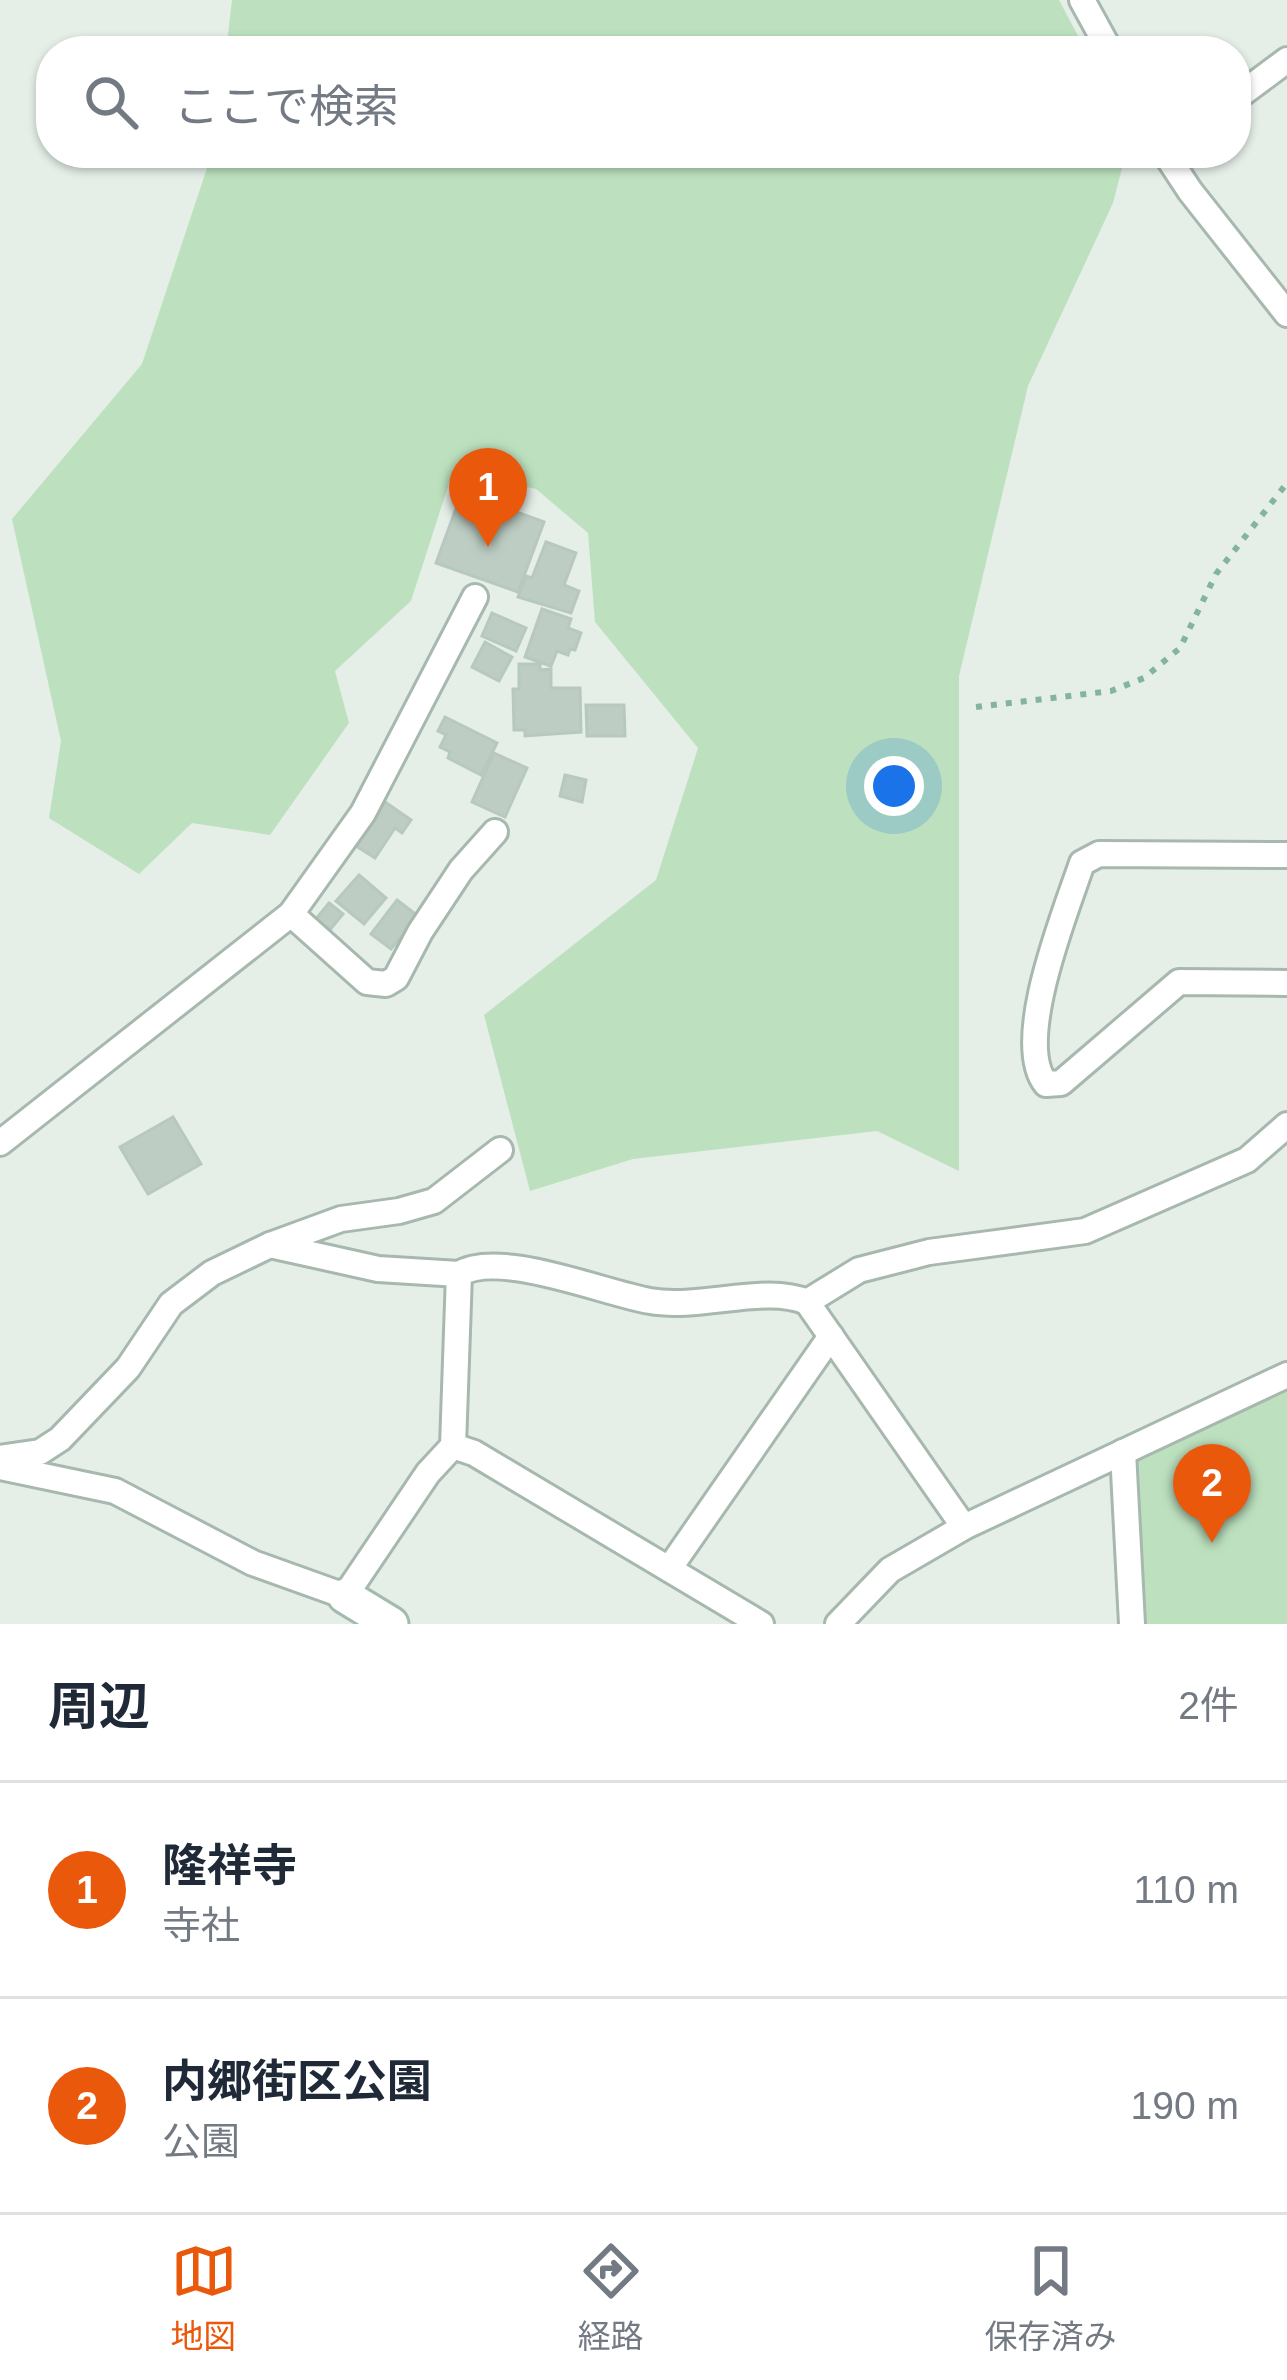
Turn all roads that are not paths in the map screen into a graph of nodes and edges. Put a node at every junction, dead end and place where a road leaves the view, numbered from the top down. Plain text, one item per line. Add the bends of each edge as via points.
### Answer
1 (1082, 0) edge
2 (1102, 36) edge
3 (1287, 60) edge
4 (1251, 87) edge
5 (1175, 168) edge
6 (1287, 314) edge
7 (475, 597) dead end
8 (495, 832) dead end
9 (1287, 855) edge
10 (291, 914) junction
11 (1287, 983) edge
12 (1287, 1125) edge
13 (0, 1143) edge
14 (500, 1150) dead end
15 (270, 1245) junction
16 (458, 1274) junction
17 (807, 1302) junction
18 (831, 1336) junction
19 (1287, 1375) edge
20 (453, 1446) junction
21 (1123, 1452) junction
22 (0, 1458) edge
23 (0, 1468) edge
24 (964, 1527) junction
25 (670, 1569) junction
26 (345, 1596) junction
27 (391, 1624) edge
28 (761, 1624) edge
29 (838, 1624) edge
30 (1132, 1624) edge

1 - 2 street
3 - 4 street
5 - 6 street
7 - 10 street via 363,813
8 - 10 street via 386,984 368,982
9 - 11 street via 1100,854 1082,863 1038,998 1037,1073 1046,1084 1060,1083 1179,982
10 - 13 street
12 - 17 street via 1247,1160 1084,1231 929,1252 859,1270
14 - 15 street via 434,1201 341,1219
15 - 16 street via 378,1269
15 - 22 street via 171,1304 128,1368 60,1439 40,1452
16 - 17 street via 470,1267 524,1269 678,1306 788,1293
16 - 20 street
17 - 18 street
18 - 24 street
18 - 25 street
19 - 21 street
20 - 25 street
20 - 26 street
21 - 24 street
21 - 30 street
23 - 26 street via 115,1491 253,1563
24 - 29 street via 890,1570
25 - 28 street
26 - 27 street

